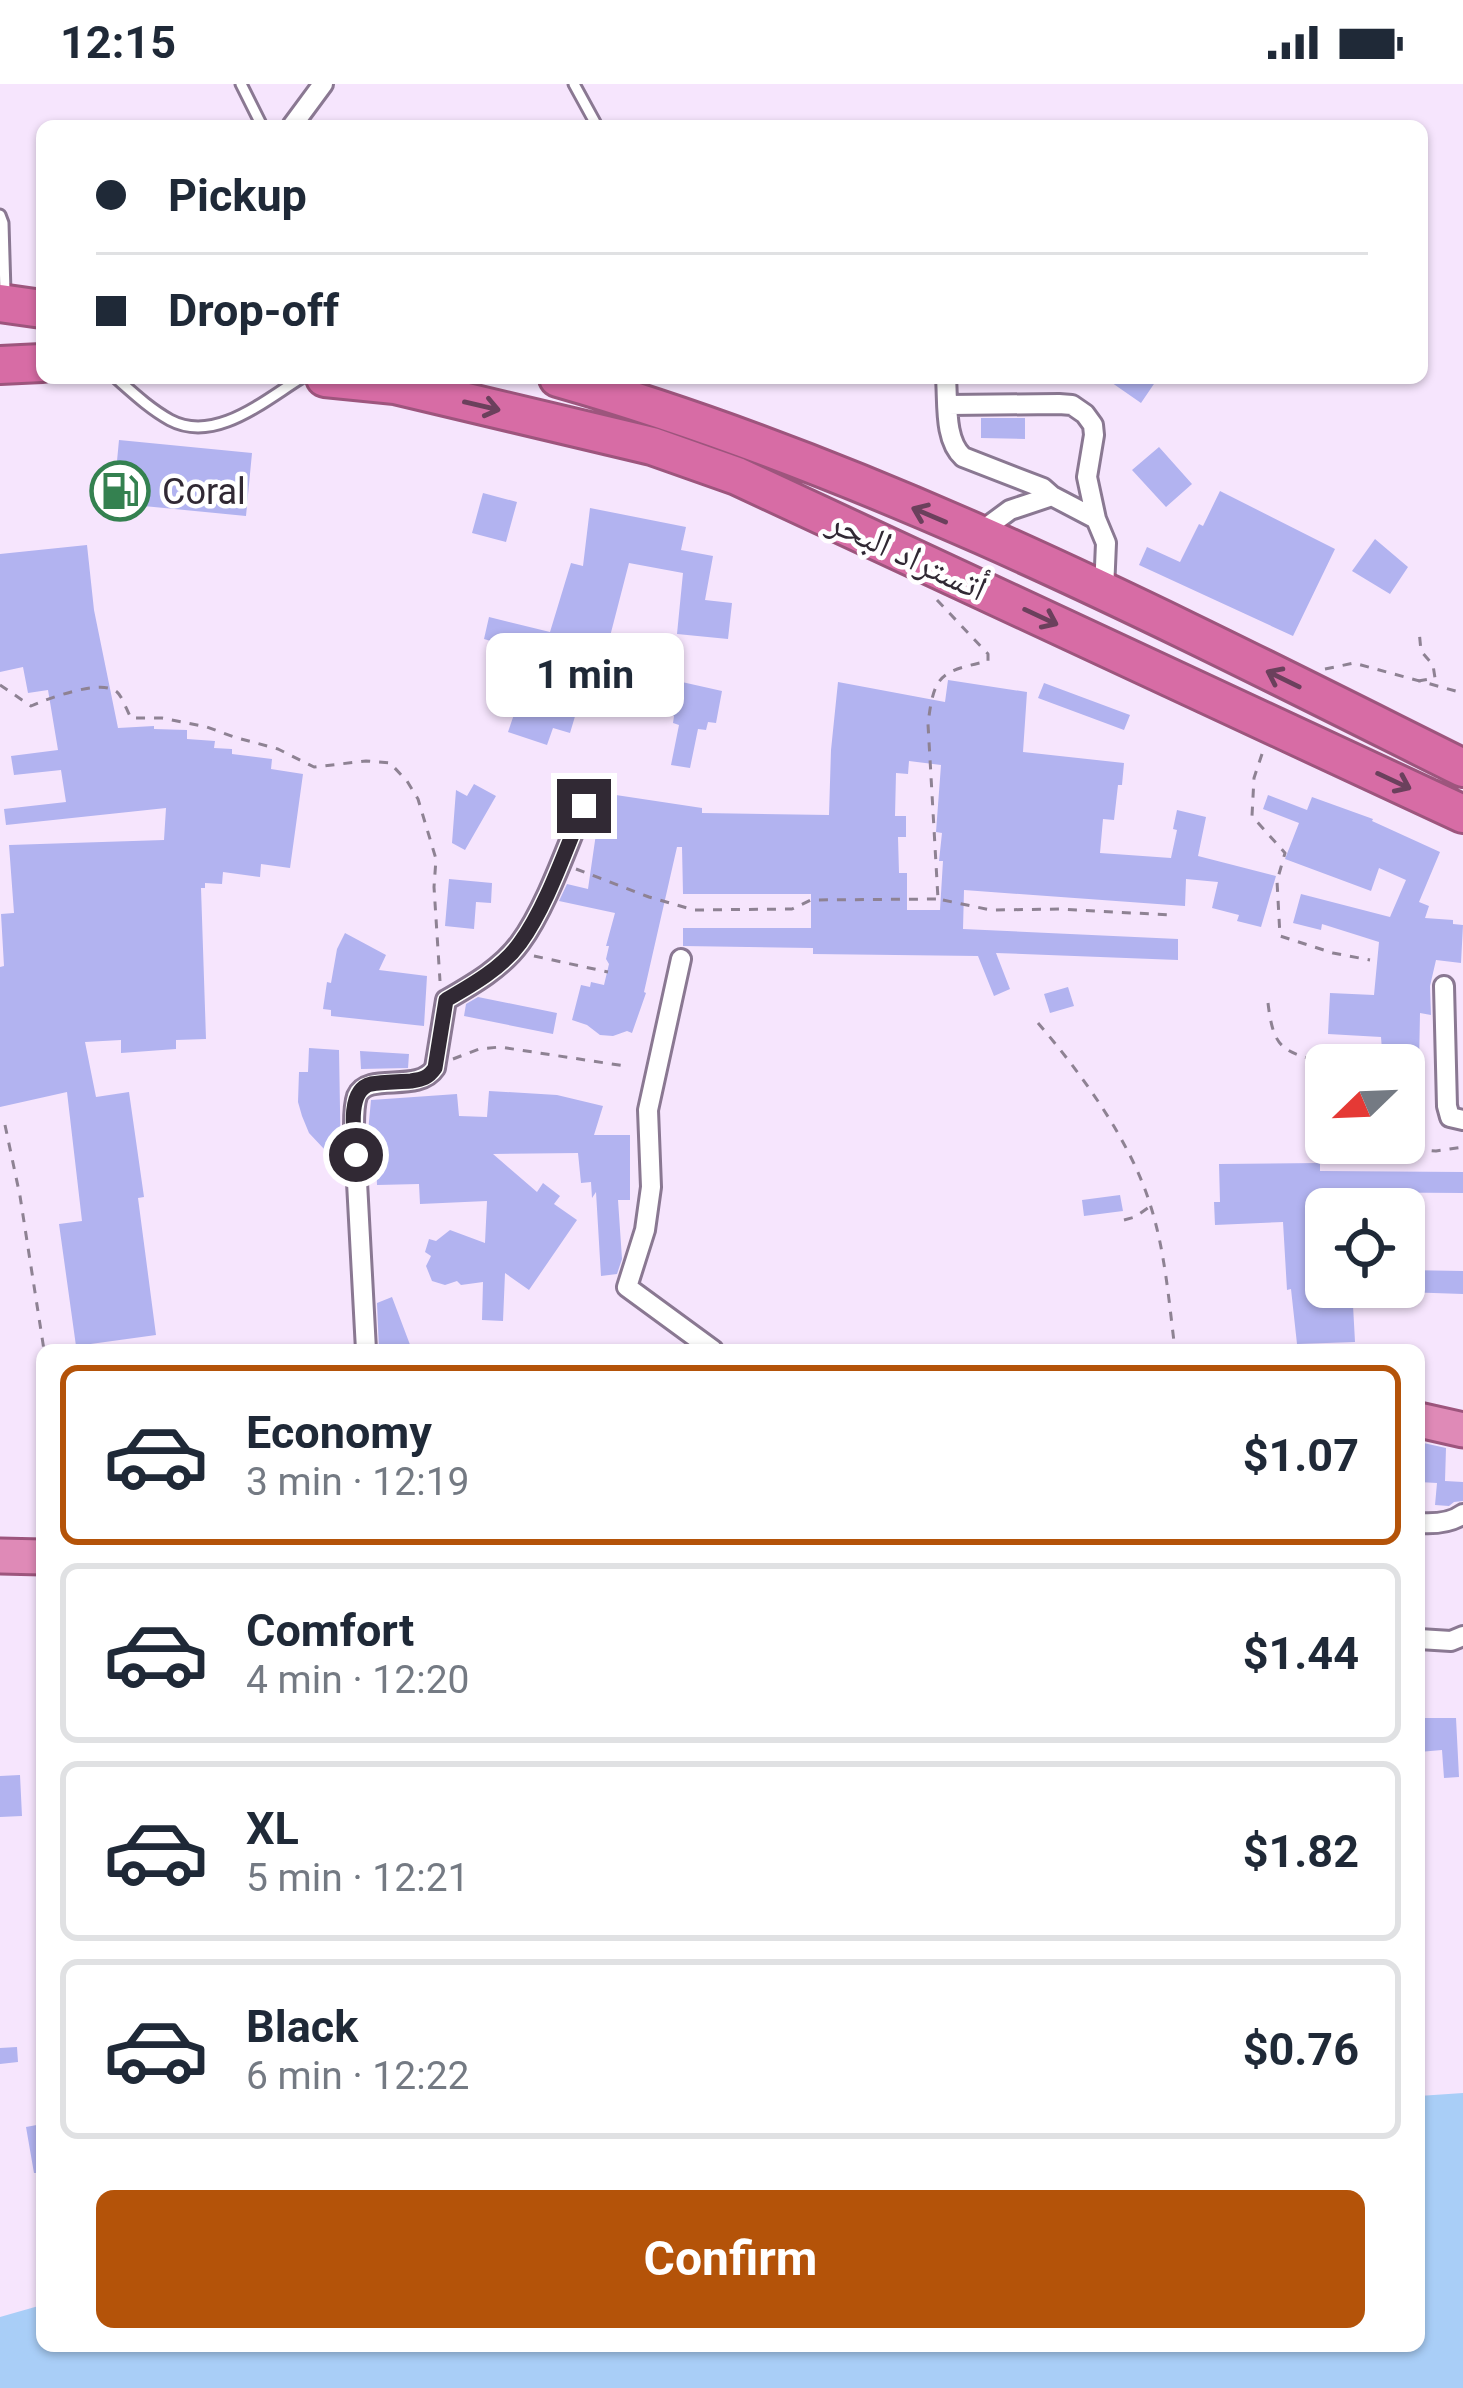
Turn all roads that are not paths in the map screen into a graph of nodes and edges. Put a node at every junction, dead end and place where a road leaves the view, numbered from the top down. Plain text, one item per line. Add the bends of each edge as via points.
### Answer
1 (241, 84) edge
2 (323, 84) edge
3 (574, 84) edge
4 (259, 120) edge
5 (296, 120) edge
6 (594, 120) edge
7 (0, 215) edge
8 (12, 309) edge
9 (36, 363) edge
10 (0, 364) edge
11 (123, 384) edge
12 (292, 384) edge
13 (385, 384) edge
14 (580, 384) edge
15 (946, 384) edge
16 (948, 405) junction
17 (1052, 496) junction
18 (1096, 519) junction
19 (976, 535) junction
20 (1104, 590) junction
21 (1463, 768) edge
22 (584, 806) dead end
23 (1463, 814) edge
24 (681, 958) dead end
25 (1444, 986) dead end
26 (1463, 1120) edge
27 (366, 1344) edge
28 (705, 1344) edge
29 (1425, 1421) edge
30 (1463, 1430) edge
31 (1463, 1514) edge
32 (1425, 1523) edge
33 (0, 1556) edge
34 (36, 1557) edge
35 (1463, 1636) edge
36 (1425, 1640) edge

1 - 4 lane
2 - 5 street
3 - 6 lane
7 - 8 lane
9 - 10 highway
11 - 12 lane via 173,422 194,425 222,424
13 -> 23 highway, أتستراد البحر via 652,446 737,476
19 -> 14 highway, أتستراد البحر via 781,451
15 - 16 street
16 - 17 street via 952,441 963,457
16 - 18 street via 1059,404 1085,414 1093,425 1088,476
17 - 18 street
17 - 19 street via 1010,510
18 - 20 street via 1106,543
19 - 20 highway, أتستراد البحر
21 -> 20 highway, أتستراد البحر
22 - 27 street via 521,942 446,1000 430,1076 366,1084 358,1092
24 - 28 street via 648,1111 645,1230 627,1287
25 - 26 street via 1447,1106 1450,1117
29 - 30 highway
31 - 32 street
33 - 34 highway
35 - 36 street

